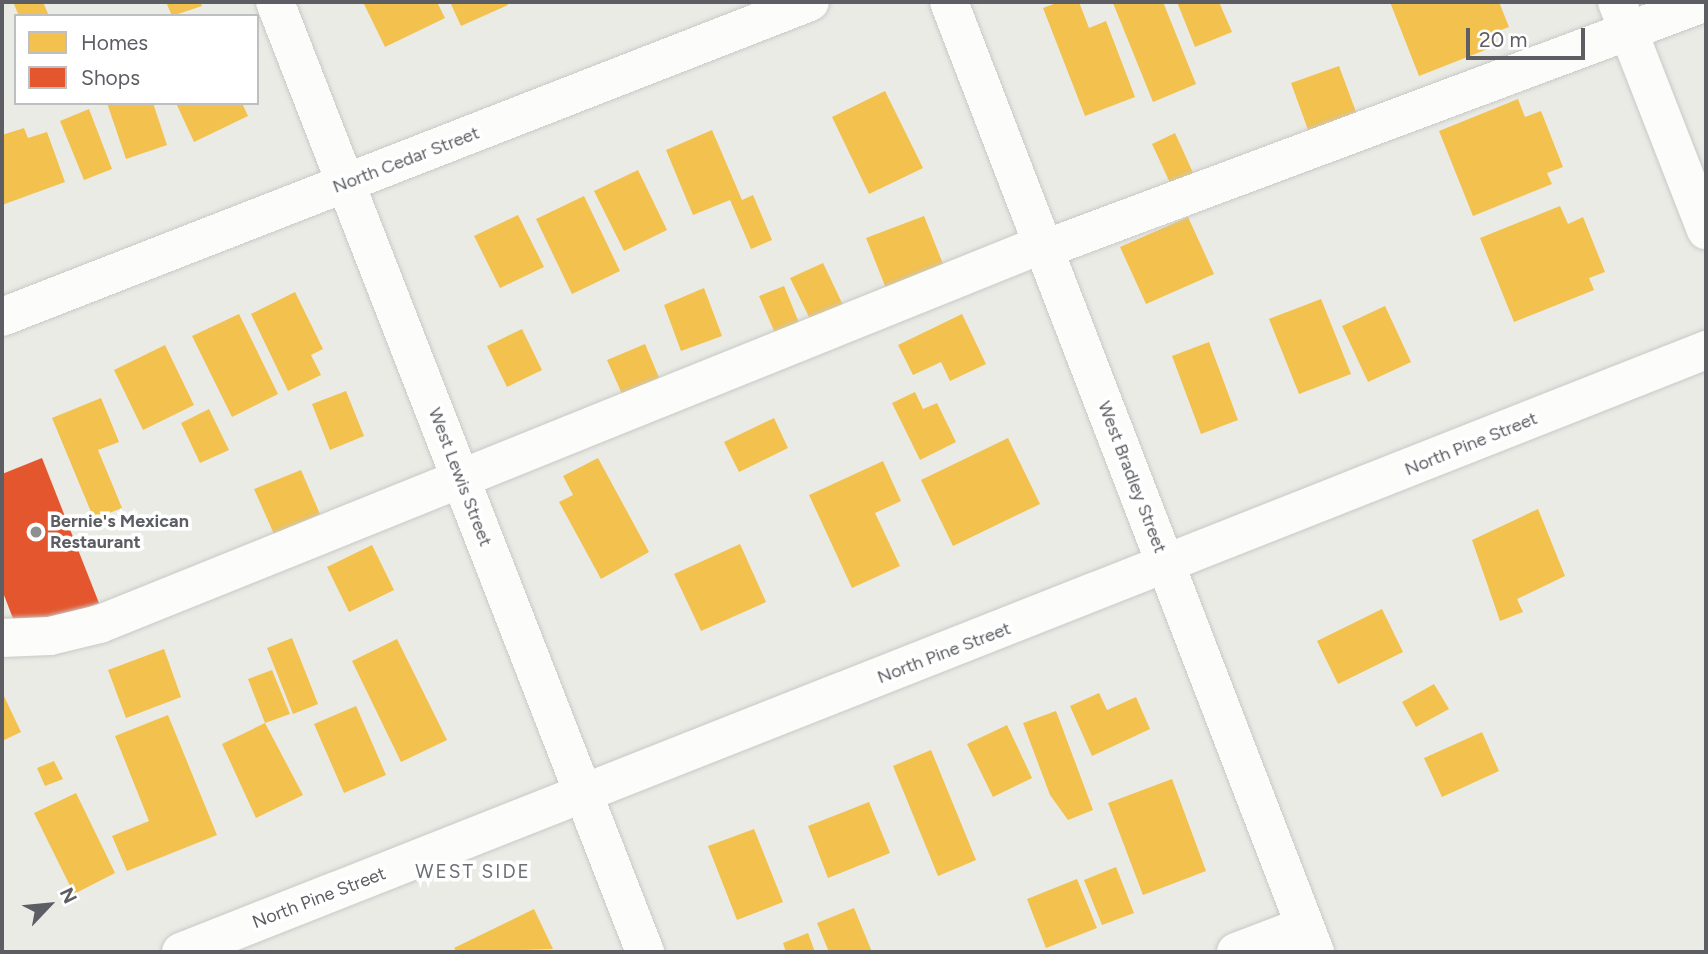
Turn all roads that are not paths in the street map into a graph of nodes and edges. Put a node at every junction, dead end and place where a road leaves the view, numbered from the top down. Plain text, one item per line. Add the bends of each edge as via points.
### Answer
1 (275, 2) edge
2 (810, 2) edge
3 (949, 2) edge
4 (1706, 2) edge
5 (1623, 17) edge
6 (346, 183) junction
7 (1706, 230) edge
8 (1043, 244) junction
9 (2, 317) edge
10 (1706, 349) edge
11 (460, 478) junction
12 (1167, 566) junction
13 (2, 638) edge
14 (584, 794) junction
15 (1309, 939) edge
16 (181, 952) edge
17 (645, 952) edge
18 (1236, 952) edge

1 - 6 street, West Lewis Street
2 - 6 street, North Cedar Street
3 - 8 street, West Bradley Street
4 - 5 street
5 - 7 street
5 - 8 street via 1050,247
6 - 9 street, North Cedar Street
6 - 11 street, West Lewis Street
8 - 11 street
8 - 12 street, West Bradley Street
10 - 12 street, North Pine Street
11 - 13 street via 100,624 50,636
11 - 14 street, West Lewis Street
12 - 14 street, North Pine Street
12 - 15 street, West Bradley Street
14 - 16 street, North Pine Street
14 - 17 street, West Lewis Street
15 - 18 street

